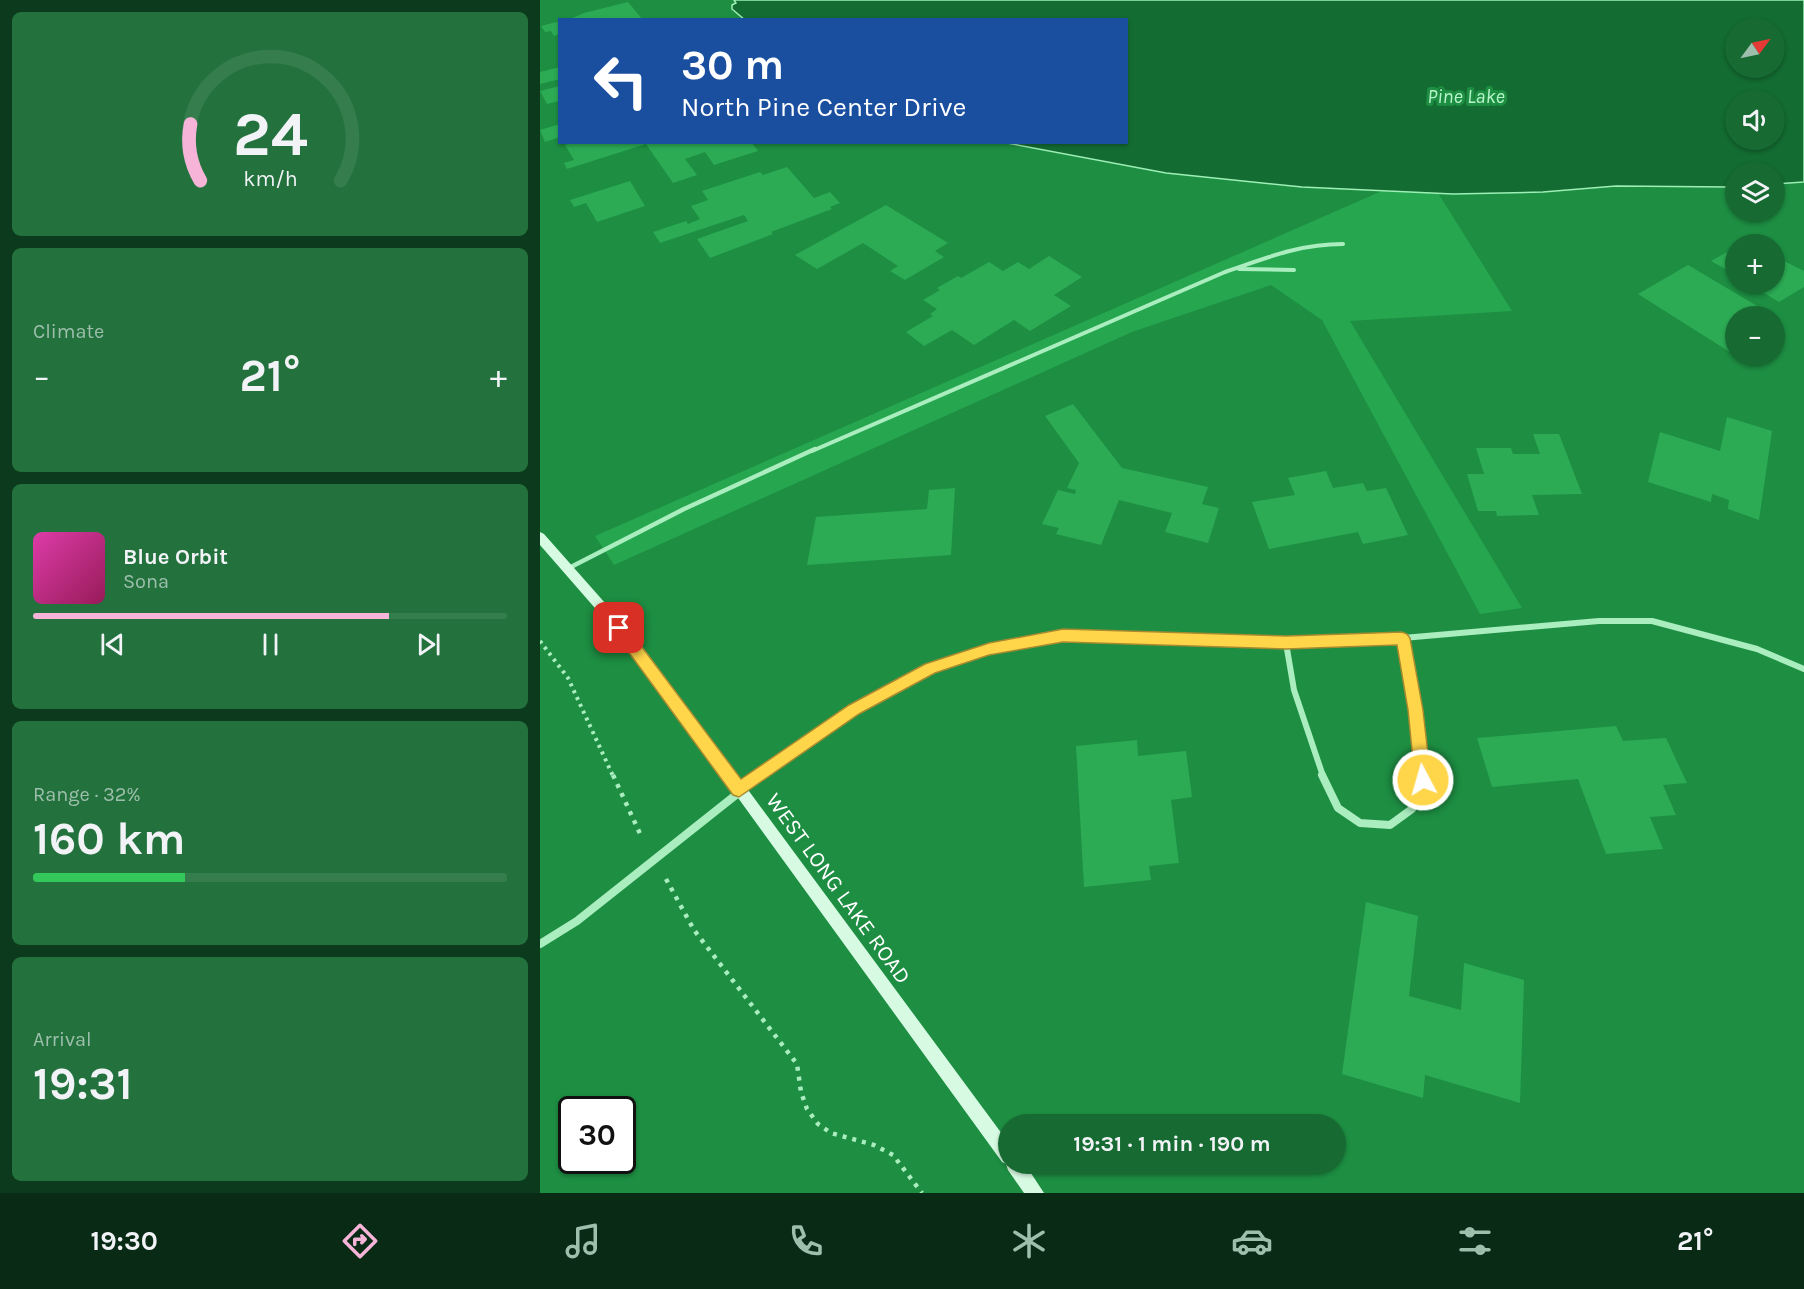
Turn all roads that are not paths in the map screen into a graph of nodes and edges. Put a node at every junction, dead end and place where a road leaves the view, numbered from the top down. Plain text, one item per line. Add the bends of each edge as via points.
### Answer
1 (1343, 244) dead end
2 (1294, 270) dead end
3 (1225, 272) junction
4 (540, 537) edge
5 (567, 569) junction
6 (1402, 638) junction
7 (1286, 643) junction
8 (1804, 669) edge
9 (739, 790) junction
10 (540, 945) edge
11 (998, 1142) edge
12 (1021, 1174) edge
13 (1035, 1193) edge

1 - 3 lane via 1294,248
2 - 3 lane via 1244,268
3 - 5 lane via 862,428 684,509
4 - 5 main road, WEST LONG LAKE ROAD
5 - 9 main road, WEST LONG LAKE ROAD via 632,642
6 - 7 street
6 - 7 street via 1416,710 1423,780 1412,809 1390,825 1360,823 1338,808 1320,770 1297,700
6 - 8 street via 1599,621 1652,621 1757,649
7 - 9 street via 1063,636 989,649 930,669 854,709
9 - 10 street via 577,921
9 - 11 main road, WEST LONG LAKE ROAD
12 - 13 main road

